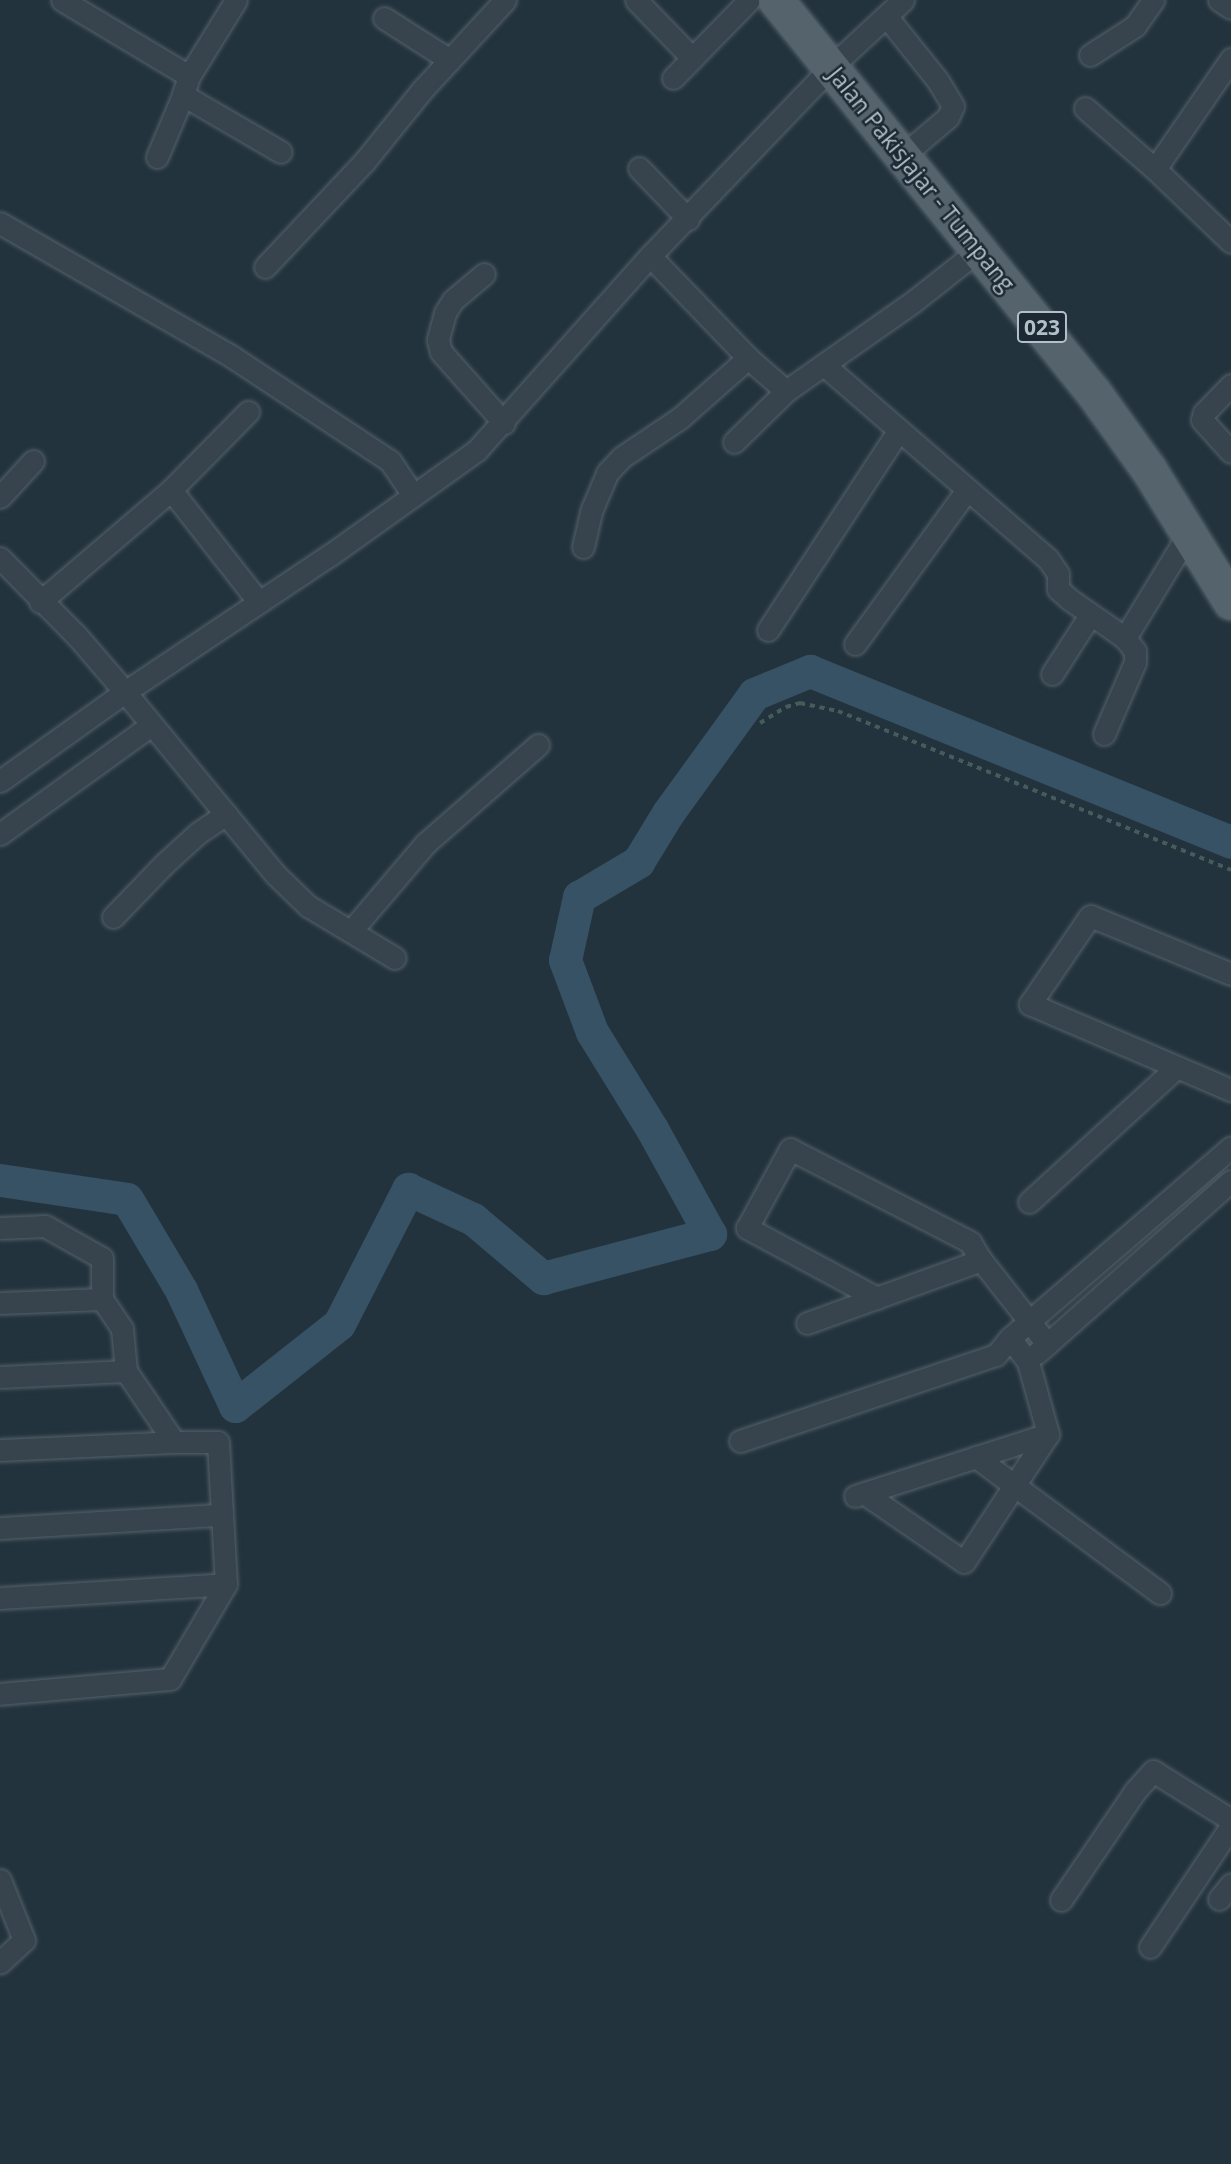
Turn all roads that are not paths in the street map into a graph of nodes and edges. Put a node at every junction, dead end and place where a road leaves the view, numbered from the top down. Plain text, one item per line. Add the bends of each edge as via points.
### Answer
1 (62, 0) edge
2 (236, 0) edge
3 (505, 0) edge
4 (636, 0) edge
5 (749, 0) edge
6 (776, 0) edge
7 (903, 0) edge
8 (1153, 0) edge
9 (887, 17) junction
10 (384, 19) dead end
11 (1090, 55) dead end
12 (692, 58) junction
13 (1231, 59) edge
14 (450, 60) junction
15 (832, 66) junction
16 (673, 78) dead end
17 (186, 85) junction
18 (1084, 108) dead end
19 (282, 152) dead end
20 (157, 157) dead end
21 (901, 157) junction
22 (639, 168) dead end
23 (1155, 169) junction
24 (688, 219) junction
25 (0, 223) edge
26 (1231, 242) edge
27 (980, 249) junction
28 (650, 256) junction
29 (265, 267) dead end
30 (484, 274) dead end
31 (748, 358) junction
32 (824, 365) junction
33 (1231, 385) edge
34 (786, 391) junction
35 (248, 412) dead end
36 (504, 423) junction
37 (899, 430) junction
38 (734, 442) dead end
39 (1231, 452) edge
40 (33, 461) dead end
41 (171, 490) junction
42 (967, 490) junction
43 (413, 495) junction
44 (0, 497) edge
45 (1187, 536) junction
46 (583, 547) dead end
47 (0, 558) edge
48 (258, 601) junction
49 (40, 602) junction
50 (1231, 603) edge
51 (1090, 615) junction
52 (768, 630) dead end
53 (1125, 638) junction
54 (855, 644) dead end
55 (1052, 674) dead end
56 (125, 692) junction
57 (151, 725) junction
58 (1104, 734) dead end
59 (538, 746) dead end
60 (0, 781) edge
61 (226, 814) junction
62 (0, 834) edge
63 (113, 917) dead end
64 (351, 931) junction
65 (395, 958) dead end
66 (1231, 974) edge
67 (1177, 1067) junction
68 (1231, 1090) edge
69 (1231, 1147) edge
70 (1196, 1178) junction
71 (1231, 1181) edge
72 (1213, 1197) junction
73 (1029, 1202) dead end
74 (0, 1228) edge
75 (981, 1260) junction
76 (1089, 1269) junction
77 (1108, 1290) junction
78 (877, 1297) junction
79 (102, 1299) junction
80 (0, 1304) edge
81 (1029, 1321) junction
82 (807, 1323) dead end
83 (1010, 1338) junction
84 (1047, 1344) junction
85 (1028, 1362) junction
86 (126, 1371) junction
87 (0, 1377) edge
88 (1048, 1434) junction
89 (740, 1441) dead end
90 (174, 1442) junction
91 (0, 1450) edge
92 (976, 1457) junction
93 (1015, 1485) junction
94 (222, 1515) junction
95 (0, 1528) edge
96 (226, 1584) junction
97 (1160, 1593) dead end
98 (0, 1598) edge
99 (0, 1694) edge
100 (1231, 1820) edge
101 (1231, 1826) edge
102 (0, 1880) edge
103 (1060, 1900) dead end
104 (1150, 1947) dead end
105 (0, 1962) edge

1 - 17 street
2 - 17 street
3 - 14 street
4 - 12 street
5 - 12 street
6 - 15 main road, Jalan Pakisjajar - Tumpang / 023
7 - 9 street
8 - 11 street via 1135,26
9 - 15 street
9 - 21 street via 953,106 948,117
10 - 14 street
12 - 16 street
13 - 23 street
14 - 29 street via 364,162
15 - 21 main road, Jalan Pakisjajar - Tumpang / 023
15 - 24 street
17 - 19 street
17 - 20 street
18 - 23 street
21 - 27 main road, Jalan Pakisjajar - Tumpang / 023
22 - 24 street
23 - 26 street
24 - 28 street
25 - 43 street via 231,356 390,461
27 - 32 street
27 - 45 main road, Jalan Pakisjajar - Tumpang / 023 via 1117,425
28 - 31 street
28 - 36 street
30 - 36 street via 453,300 438,340 441,352
31 - 34 street
31 - 46 street via 680,418 622,457 607,473
32 - 34 street
32 - 37 street
33 - 39 street via 1202,420
34 - 38 street
35 - 41 street
36 - 43 street via 477,450
37 - 42 street
37 - 52 street
40 - 44 street
41 - 48 street
41 - 49 street
42 - 51 street via 1048,559 1058,575 1058,589
42 - 54 street
43 - 48 street
45 - 50 main road, Jalan Pakisjajar - Tumpang / 023
45 - 53 street
47 - 49 street
48 - 56 street
49 - 56 street via 77,636
51 - 53 street
51 - 55 street
53 - 58 street via 1135,651 1135,662
56 - 57 street
56 - 60 street
57 - 61 street
57 - 62 street
59 - 64 street via 426,843
61 - 63 street via 164,864
61 - 64 street via 307,906
64 - 65 street
66 - 67 street via 1090,916 1030,1004
67 - 68 street
67 - 73 street
69 - 70 street
70 - 72 street
70 - 76 street
71 - 72 street
72 - 77 street
74 - 79 street via 45,1226 102,1258
75 - 78 street
75 - 78 street via 970,1242 790,1149 747,1228
75 - 81 street
76 - 77 street
76 - 81 street
77 - 84 street
78 - 82 street
79 - 80 street
79 - 86 street via 122,1329
81 - 83 street
81 - 84 street
83 - 85 street
83 - 89 street via 996,1355
84 - 85 street
85 - 88 street
86 - 87 street
86 - 90 street
88 - 92 street
88 - 93 street
90 - 91 street
90 - 94 street via 218,1442
92 - 93 street
92 - 93 street via 859,1495 964,1562
93 - 97 street
94 - 95 street
94 - 96 street
96 - 98 street
96 - 99 street via 170,1679
100 - 103 street via 1153,1771
101 - 104 street
102 - 105 street via 24,1940

